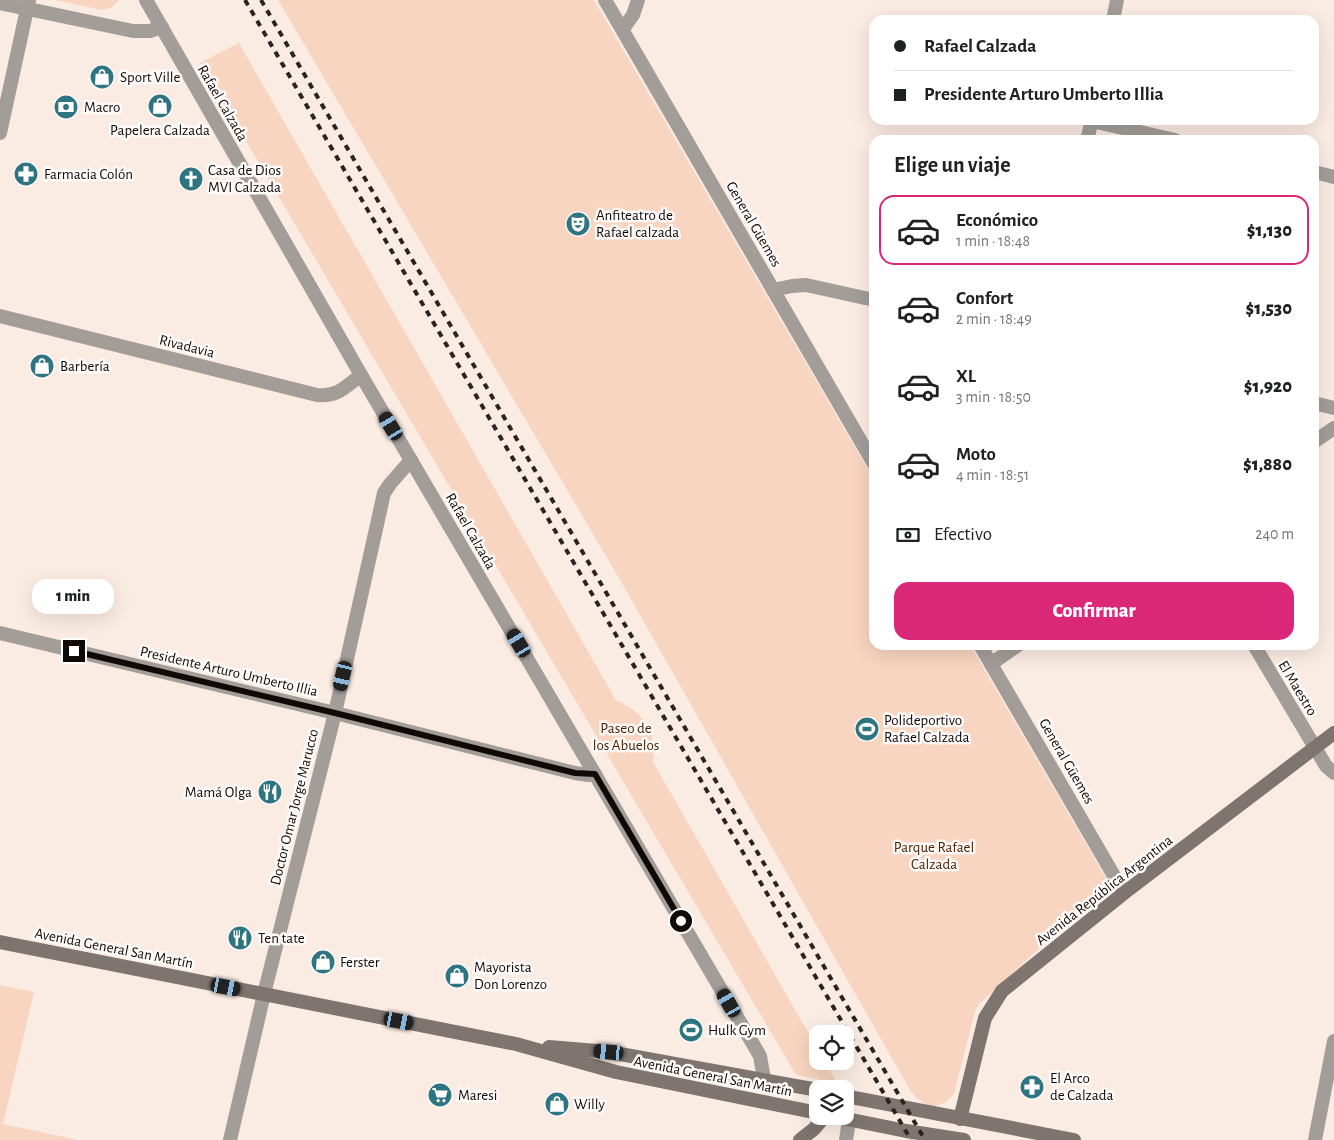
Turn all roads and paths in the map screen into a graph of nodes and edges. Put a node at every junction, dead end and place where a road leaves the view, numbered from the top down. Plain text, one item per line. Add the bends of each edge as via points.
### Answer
1 (146, 0) edge
2 (605, 0) edge
3 (638, 0) edge
4 (1117, 0) edge
5 (0, 4) edge
6 (28, 5) edge
7 (1114, 15) edge
8 (162, 27) junction
9 (623, 29) junction
10 (1113, 125) edge
11 (0, 133) edge
12 (1154, 135) edge
13 (1319, 173) edge
14 (1334, 177) edge
15 (773, 290) junction
16 (869, 299) edge
17 (0, 316) edge
18 (361, 375) junction
19 (1319, 404) edge
20 (1334, 408) edge
21 (1334, 428) edge
22 (1319, 438) edge
23 (869, 455) edge
24 (411, 460) junction
25 (0, 633) edge
26 (983, 650) edge
27 (1011, 650) edge
28 (1257, 650) edge
29 (991, 664) junction
30 (335, 713) junction
31 (1334, 733) edge
32 (1315, 748) junction
33 (1334, 773) edge
34 (595, 774) junction
35 (1124, 893) junction
36 (0, 942) edge
37 (264, 994) junction
38 (1334, 1042) edge
39 (516, 1044) junction
40 (764, 1079) junction
41 (809, 1088) edge
42 (854, 1098) edge
43 (809, 1111) edge
44 (960, 1119) junction
45 (854, 1121) edge
46 (817, 1125) edge
47 (848, 1125) edge
48 (230, 1140) edge
49 (800, 1140) edge
50 (846, 1140) edge
51 (964, 1140) edge
52 (1074, 1140) edge
53 (1315, 1140) edge

1 - 8 street, Rafael Calzada
2 - 9 street, General Güemes
3 - 9 street via 633,16
4 - 7 street
5 - 6 street
6 - 8 street via 133,31
6 - 11 street
8 - 18 street, Rafael Calzada
9 - 15 street, General Güemes
10 - 12 street
13 - 14 street
15 - 16 street via 806,285
15 - 23 street, General Güemes
17 - 18 street, Rivadavia via 317,395 336,394
18 - 24 street, Rafael Calzada
19 - 20 street
21 - 22 street
24 - 30 street, Doctor Omar Jorge Marucco via 384,493
24 - 34 street, Rafael Calzada
25 - 30 street, Presidente Arturo Umberto Illia
26 - 29 street, General Güemes
27 - 29 street
28 - 32 street, El Maestro
29 - 35 street, General Güemes
30 - 34 street, Presidente Arturo Umberto Illia via 575,773
30 - 37 street, Doctor Omar Jorge Marucco
31 - 32 main road, Avenida República Argentina
32 - 33 street
32 - 35 main road, Avenida República Argentina
34 - 40 street, Rafael Calzada via 760,1056
35 - 44 main road, Avenida República Argentina via 1002,991 985,1018
36 - 37 main road, Avenida General San Martín
37 - 39 main road, Avenida General San Martín
37 - 48 street, Doctor Omar Jorge Marucco
38 - 53 street
39 - 40 main road, Avenida General San Martín via 609,1052
39 - 43 main road, Avenida General San Martín via 616,1072
40 - 41 main road, Avenida General San Martín
42 - 44 main road
44 - 52 main road
45 - 51 main road
46 - 49 main road
47 - 50 street

